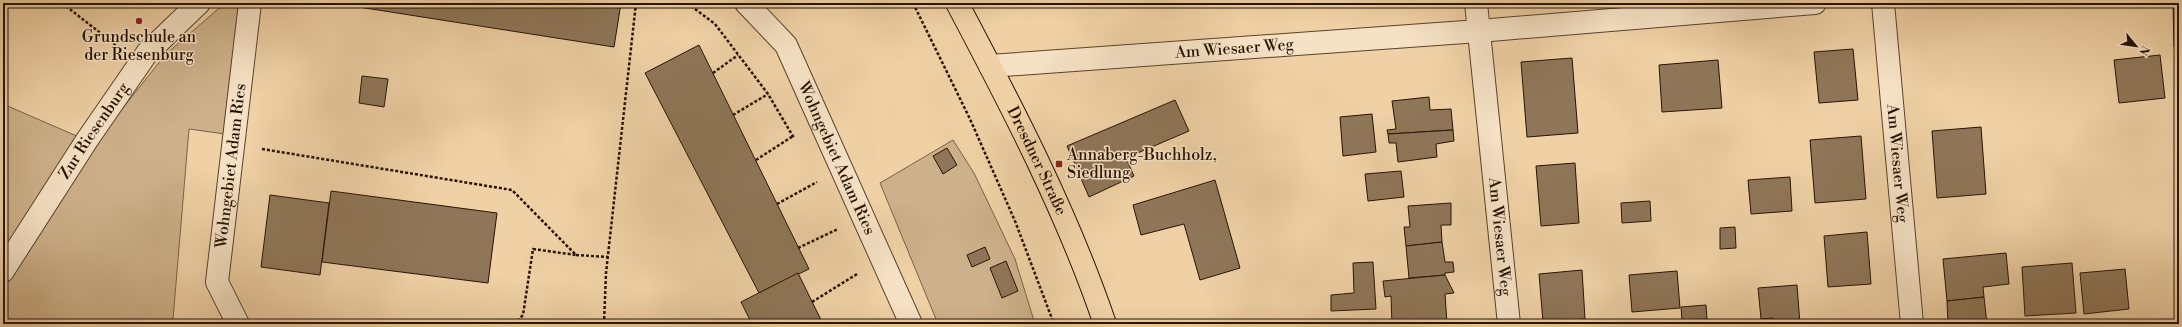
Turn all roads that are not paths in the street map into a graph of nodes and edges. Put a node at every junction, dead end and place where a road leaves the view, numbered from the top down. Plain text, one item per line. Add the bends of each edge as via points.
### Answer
1 (199, 3) edge
2 (250, 3) edge
3 (746, 3) edge
4 (957, 3) edge
5 (1476, 3) edge
6 (1815, 3) edge
7 (1883, 3) edge
8 (1479, 31) junction
9 (990, 66) junction
10 (3, 271) edge
11 (238, 324) edge
12 (911, 324) edge
13 (1105, 324) edge
14 (1509, 324) edge
15 (1912, 324) edge

1 - 10 street, Zur Riesenburg via 147,52
2 - 11 street, Wohngebiet Adam Ries via 217,282
3 - 12 street, Wohngebiet Adam Ries via 786,45
4 - 9 main road, Dresdner Straße
5 - 8 street, Am Wiesaer Weg
6 - 8 street, Am Wiesaer Weg
7 - 15 street, Am Wiesaer Weg
8 - 9 street, Am Wiesaer Weg
8 - 14 street, Am Wiesaer Weg
9 - 13 main road, Dresdner Straße via 1044,174 1091,282

